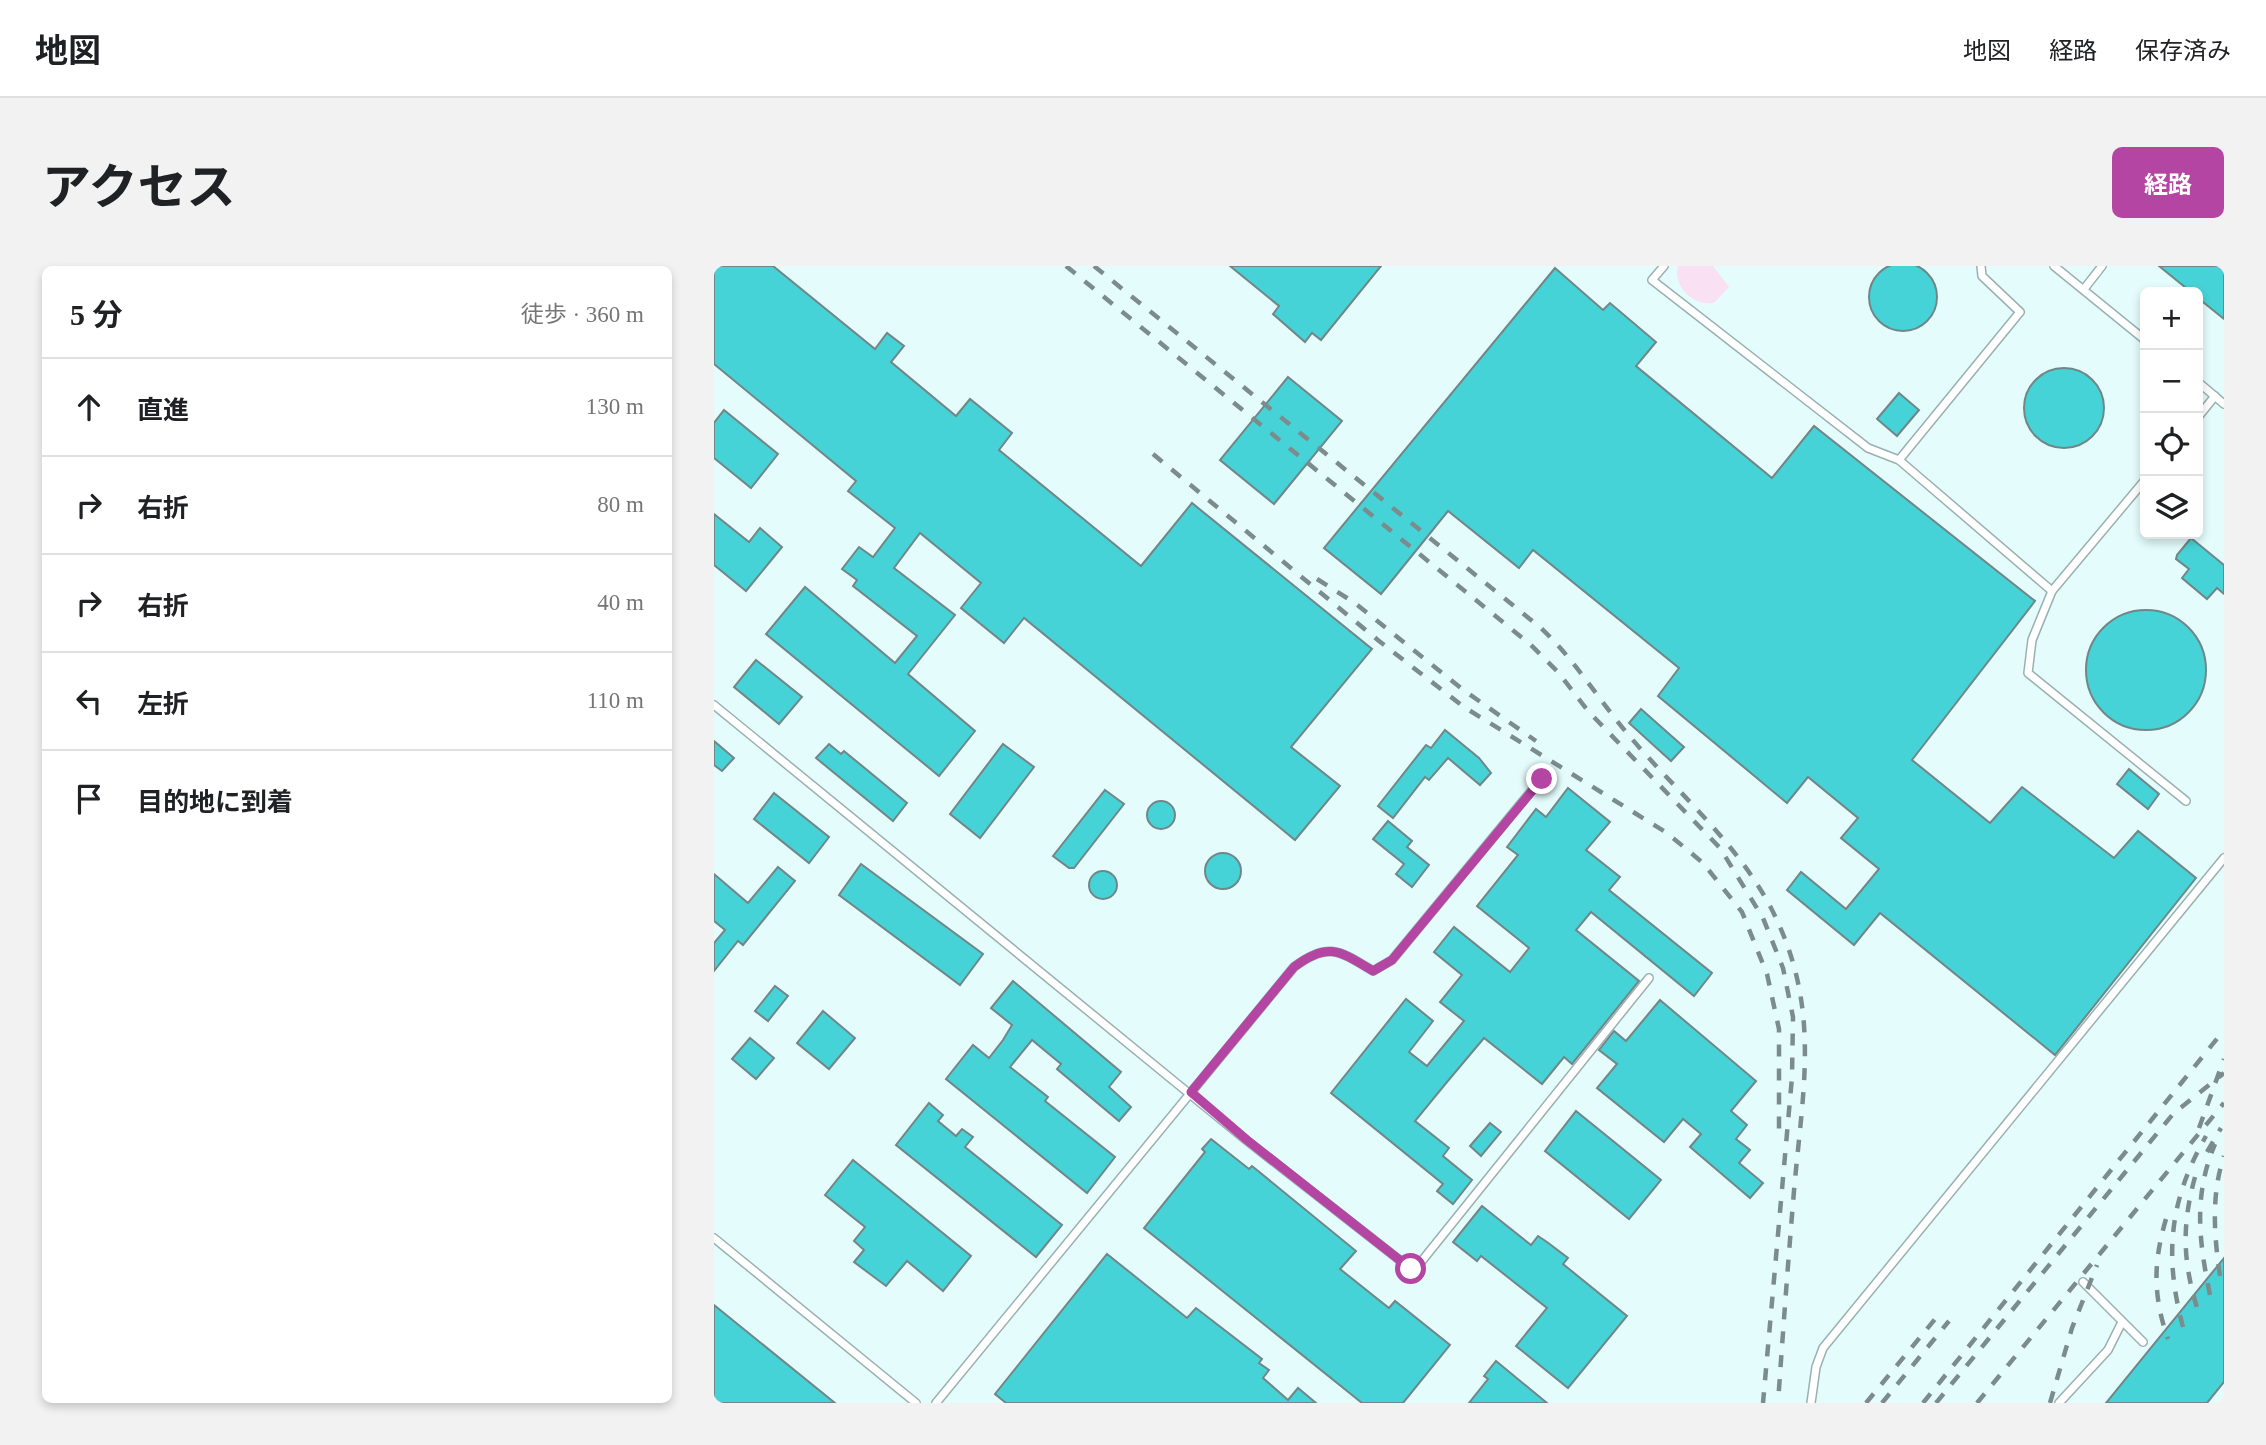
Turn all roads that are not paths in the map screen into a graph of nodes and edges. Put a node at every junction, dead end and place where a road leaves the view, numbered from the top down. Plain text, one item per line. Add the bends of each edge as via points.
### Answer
1 (1664, 266) edge
2 (1981, 266) edge
3 (2054, 266) edge
4 (2102, 266) edge
5 (2084, 289) junction
6 (2140, 336) edge
7 (2203, 386) edge
8 (2215, 396) junction
9 (2224, 404) edge
10 (2201, 413) edge
11 (1899, 460) junction
12 (2140, 486) edge
13 (2052, 591) junction
14 (714, 705) edge
15 (1542, 779) dead end
16 (2186, 801) dead end
17 (2224, 859) edge
18 (1649, 978) dead end
19 (1191, 1092) junction
20 (714, 1238) edge
21 (2083, 1282) dead end
22 (2122, 1322) junction
23 (2143, 1342) dead end
24 (916, 1403) edge
25 (936, 1403) edge
26 (1811, 1403) edge
27 (2059, 1403) edge

1 - 11 lane via 1653,280 1868,448
2 - 11 lane via 1982,276 2020,312
3 - 5 lane
4 - 5 lane
5 - 6 lane
7 - 8 lane
8 - 9 lane
8 - 10 lane
11 - 13 lane
12 - 13 lane
13 - 16 lane via 2032,640 2028,673
14 - 19 lane
15 - 19 lane via 1392,960 1373,971 1339,950 1313,952 1294,967
17 - 26 lane via 1824,1348
18 - 19 lane via 1411,1269
19 - 25 lane
20 - 24 lane
21 - 22 lane
22 - 23 lane
22 - 27 lane via 2108,1350

